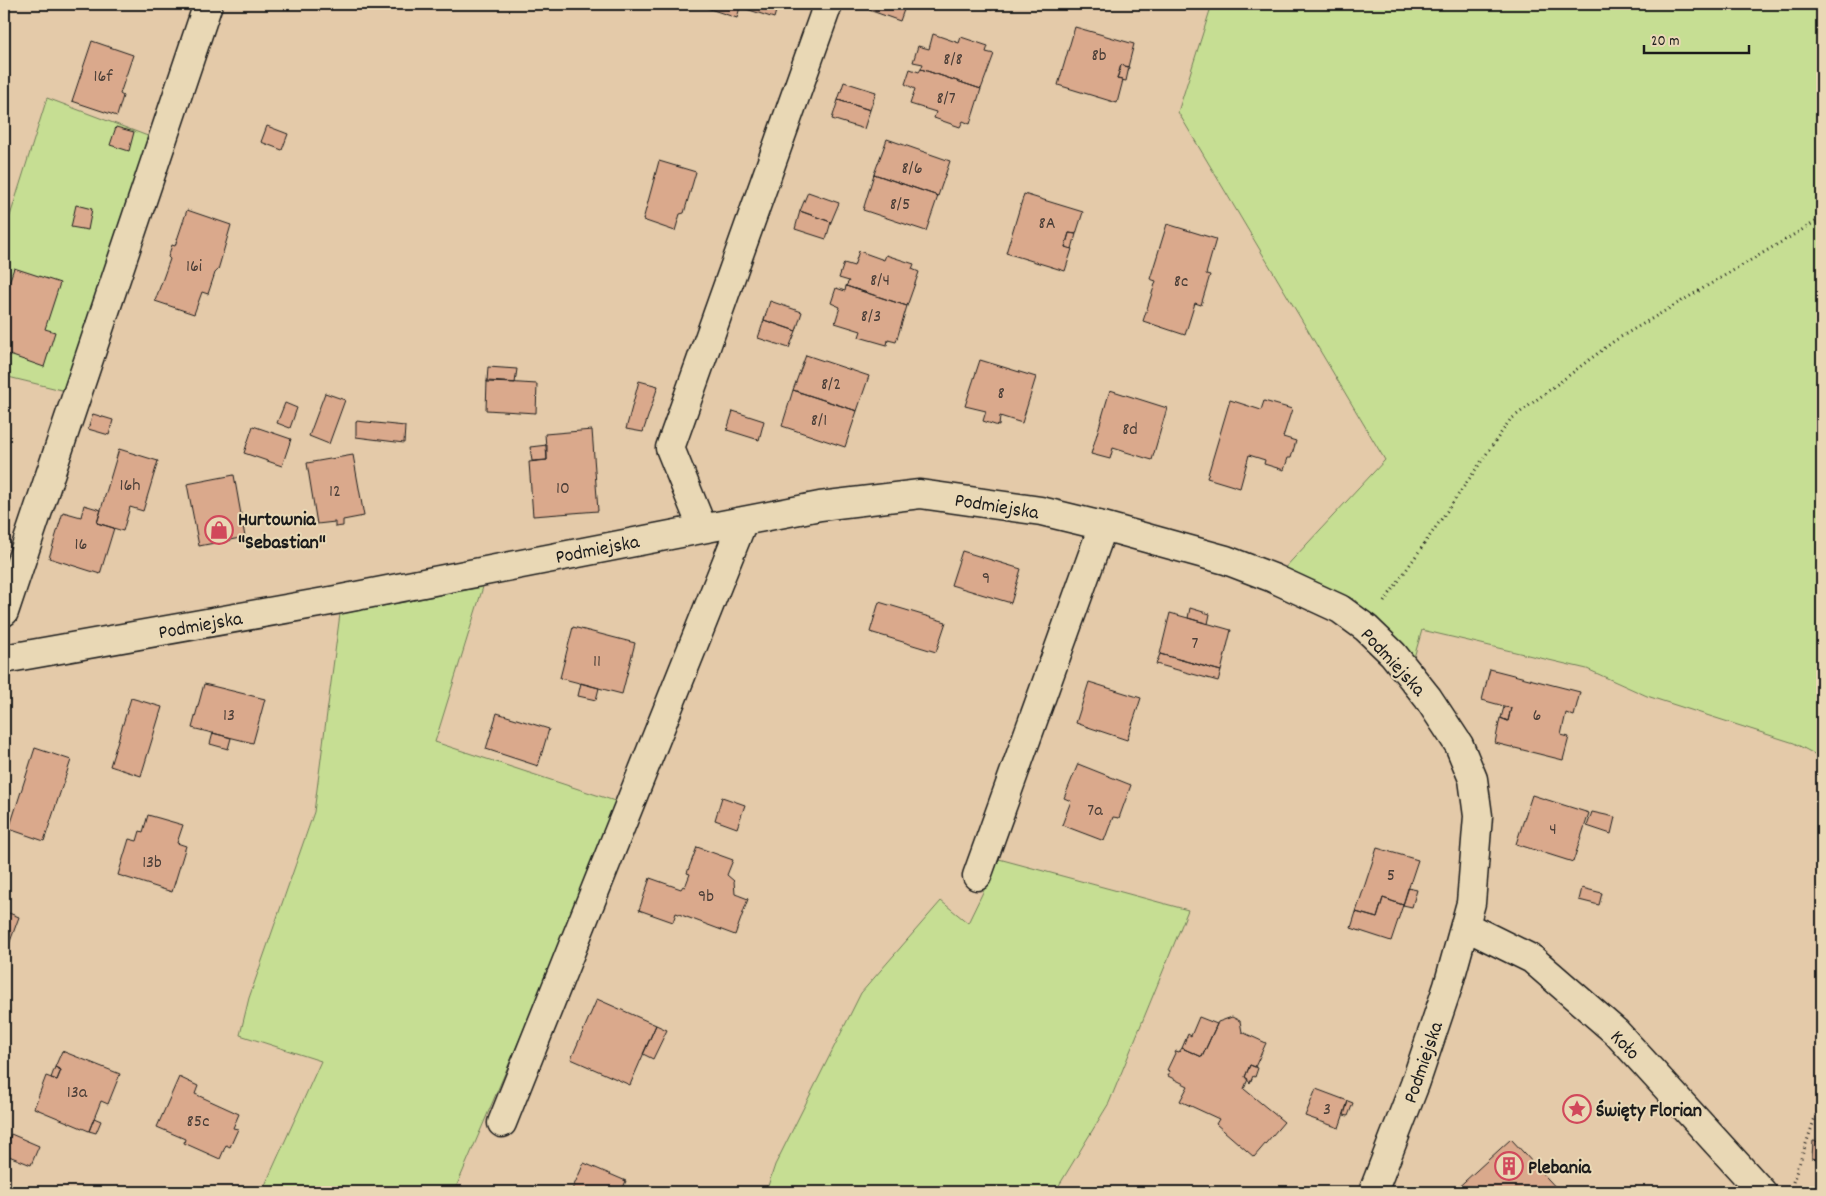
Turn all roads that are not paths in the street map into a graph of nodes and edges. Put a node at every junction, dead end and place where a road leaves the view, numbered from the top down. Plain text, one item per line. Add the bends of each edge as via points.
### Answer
1 (208, 4) edge
2 (828, 4) edge
3 (743, 521) junction
4 (1103, 526) junction
5 (702, 527) junction
6 (4, 612) edge
7 (4, 659) edge
8 (977, 876) dead end
9 (1465, 926) junction
10 (502, 1123) dead end
11 (1373, 1192) edge
12 (1762, 1192) edge

1 - 6 street
2 - 5 street via 670,448
3 - 4 street, Podmiejska via 820,506 920,494 1032,510
3 - 5 street, Podmiejska
3 - 10 street
4 - 8 street
4 - 9 street, Podmiejska via 1235,563 1340,610 1366,628 1393,654 1459,745 1473,779 1478,816 1471,902
5 - 7 street, Podmiejska via 336,600
9 - 11 street, Podmiejska via 1415,1084
9 - 12 street, Koło via 1532,959 1616,1032

